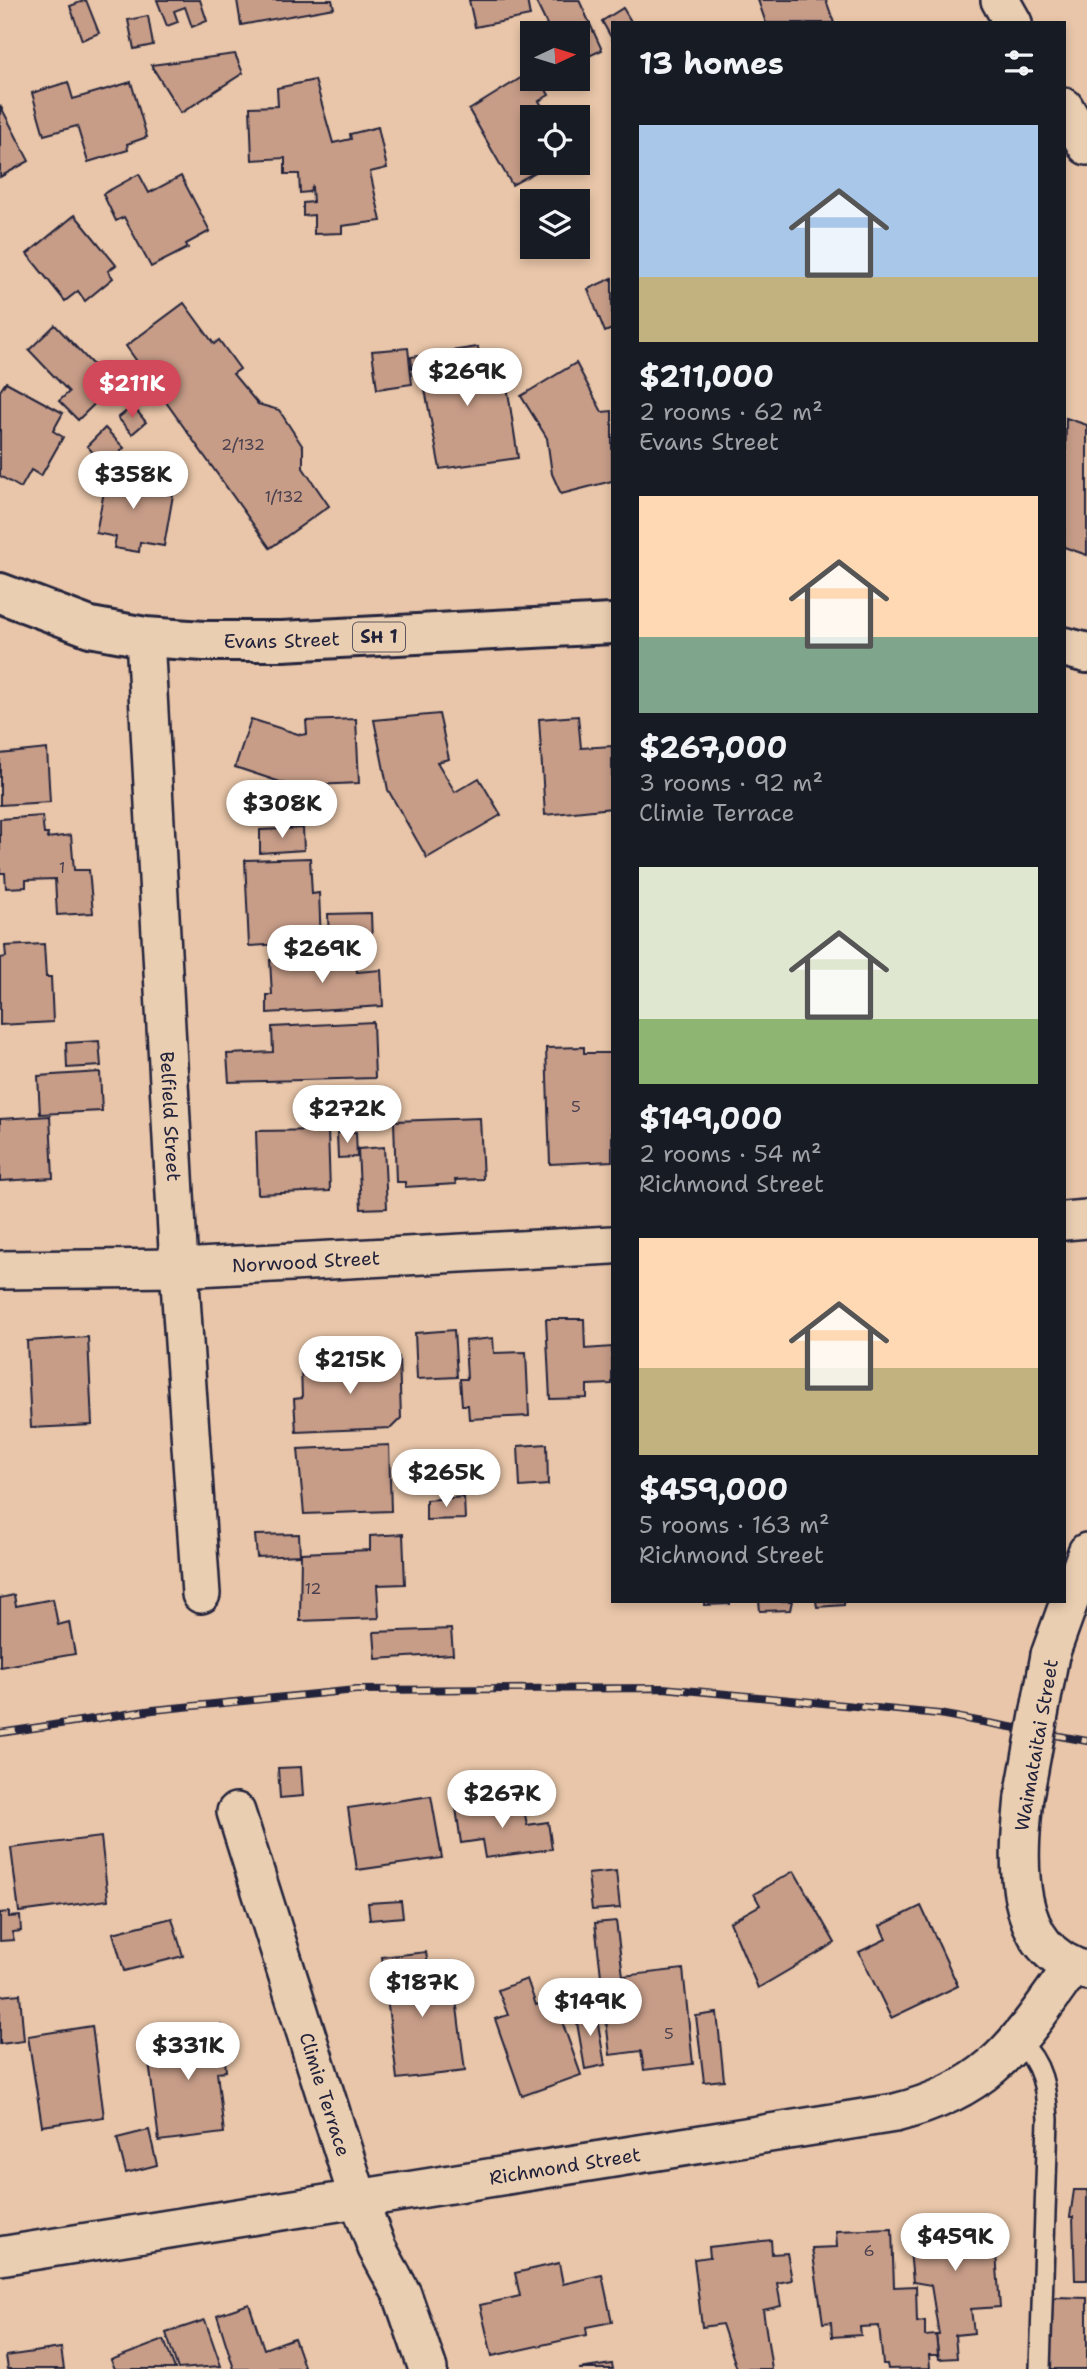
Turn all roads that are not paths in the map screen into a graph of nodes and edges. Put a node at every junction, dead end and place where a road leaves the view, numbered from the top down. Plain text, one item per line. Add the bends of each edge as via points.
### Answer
1 (1000, 0) edge
2 (1012, 21) edge
3 (1066, 110) edge
4 (1086, 142) edge
5 (0, 593) edge
6 (611, 624) edge
7 (145, 637) junction
8 (1066, 648) edge
9 (1087, 653) edge
10 (1087, 1220) edge
11 (1066, 1221) edge
12 (611, 1245) edge
13 (179, 1268) junction
14 (0, 1270) edge
15 (1087, 1552) edge
16 (201, 1594) dead end
17 (236, 1812) dead end
18 (1079, 1969) edge
19 (1019, 2042) junction
20 (358, 2198) junction
21 (0, 2256) edge
22 (428, 2369) edge
23 (1040, 2369) edge

1 - 2 street
3 - 4 street
5 - 7 highway, Evans Street / SH 1 via 90,626
6 - 7 highway, Evans Street / SH 1 via 282,641
7 - 13 street, Belfield Street
8 - 9 highway
10 - 11 street
12 - 13 street, Norwood Street
13 - 14 street, Norwood Street
13 - 16 street, Belfield Street
15 - 18 street, Waimataitai Street, bridge via 1050,1655 1024,1797 1018,1859 1022,1896 1033,1927 1048,1948
17 - 20 street, Climie Terrace
18 - 19 street, Richmond Street
19 - 20 street, Richmond Street via 992,2069 960,2091 895,2113
19 - 23 lane via 1038,2064 1048,2119
20 - 21 street, Richmond Street
20 - 22 street, Climie Terrace via 377,2248 402,2294

